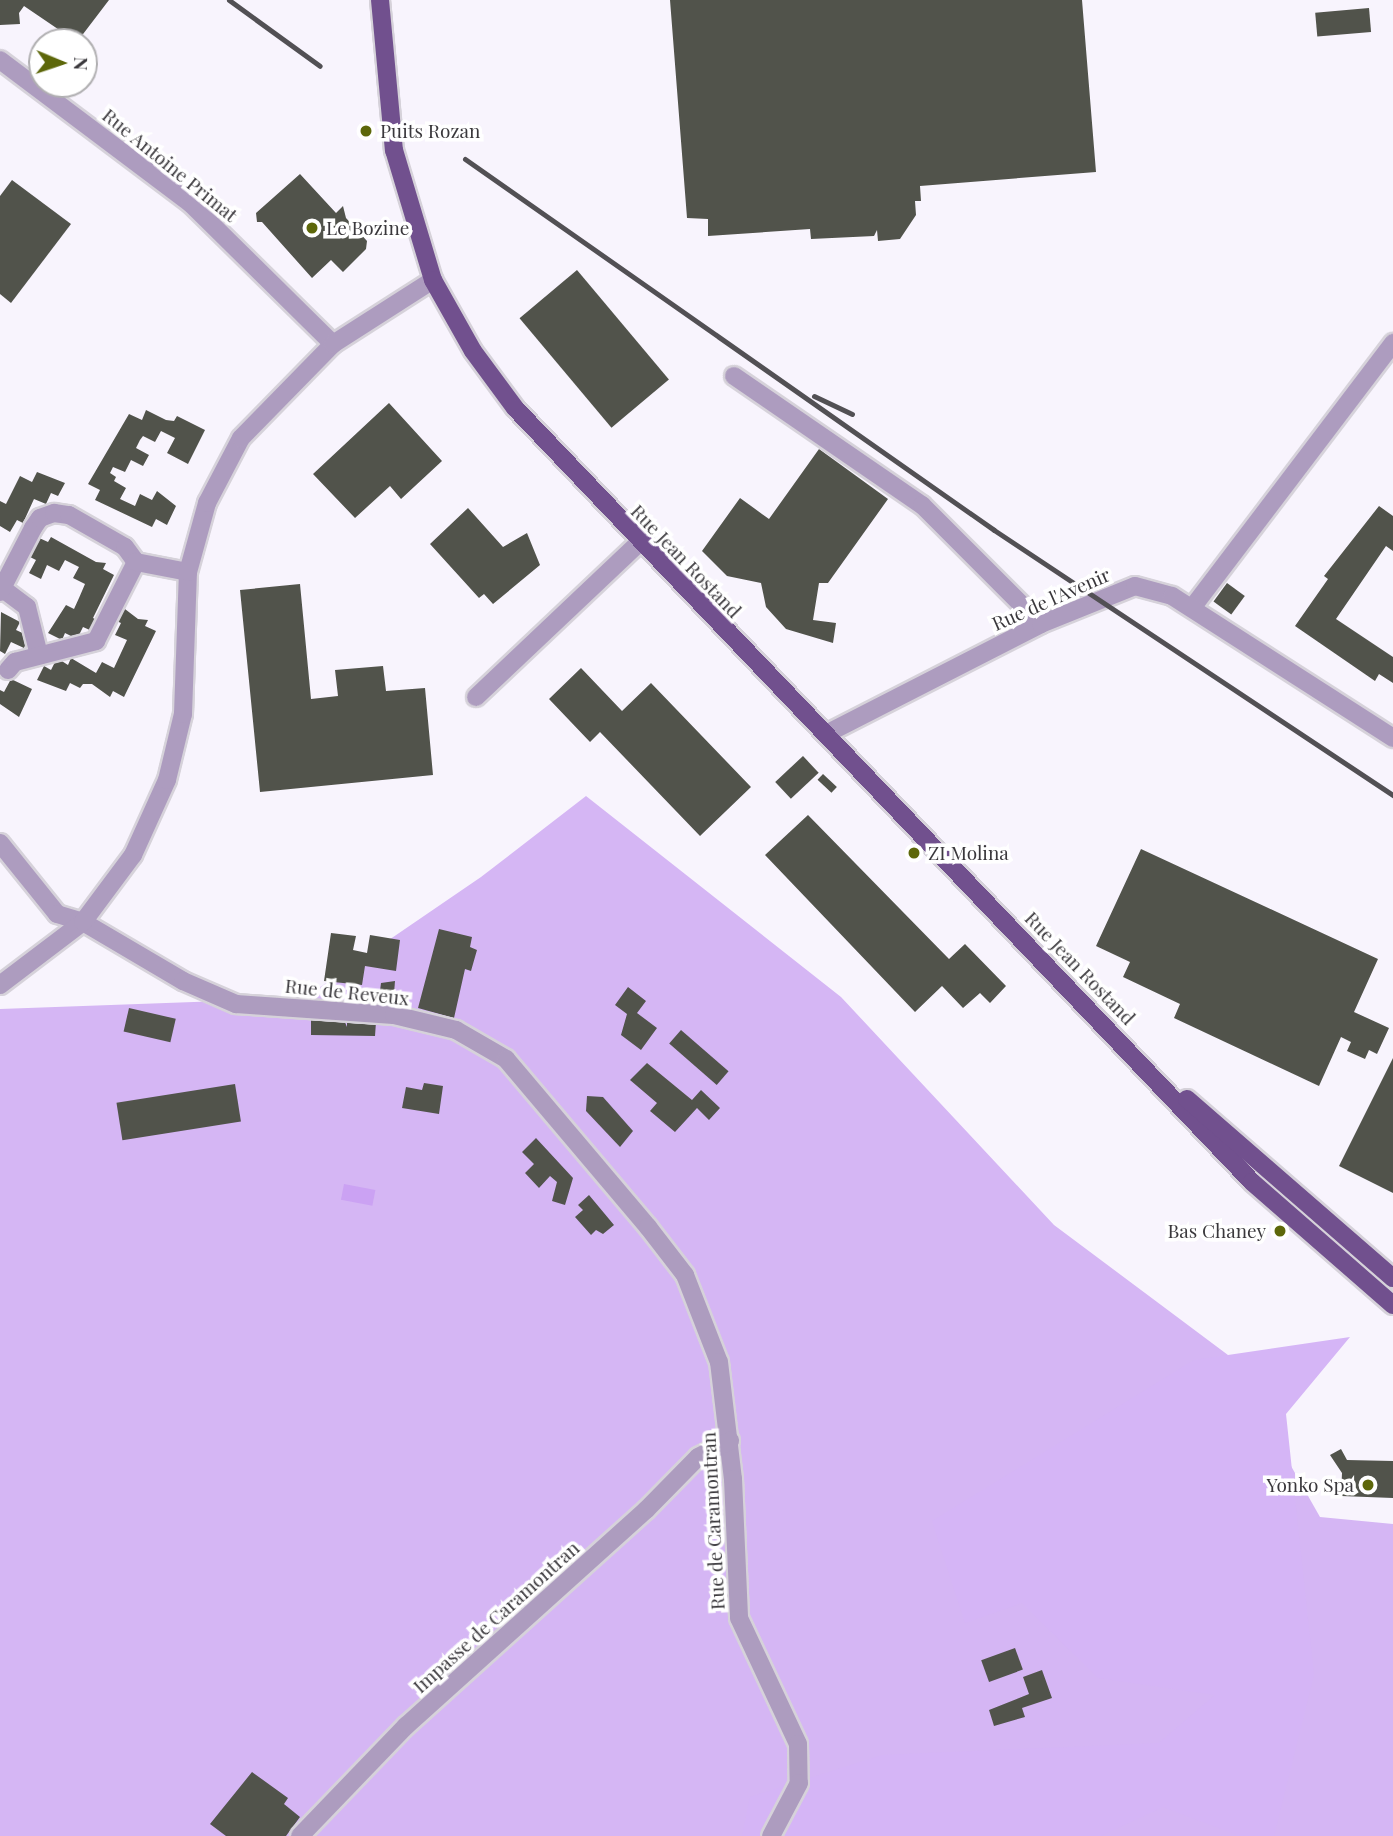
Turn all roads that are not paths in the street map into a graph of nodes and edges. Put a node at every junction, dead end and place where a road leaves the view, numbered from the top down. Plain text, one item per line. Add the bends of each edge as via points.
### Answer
1 (380, 0) edge
2 (0, 60) edge
3 (433, 279) junction
4 (1393, 342) edge
5 (332, 344) junction
6 (1387, 364) edge
7 (734, 376) dead end
8 (639, 543) junction
9 (136, 562) junction
10 (188, 572) junction
11 (2, 591) edge
12 (1192, 608) junction
13 (1041, 624) junction
14 (39, 655) junction
15 (8, 670) dead end
16 (476, 696) dead end
17 (828, 733) junction
18 (1393, 738) edge
19 (0, 844) edge
20 (83, 922) junction
21 (0, 985) edge
22 (1135, 1055) junction
23 (685, 1275) joint
24 (1393, 1278) edge
25 (1393, 1306) edge
26 (730, 1441) junction
27 (300, 1836) edge
28 (771, 1836) edge

1 - 3 main road, Rue Jean Rostand via 394,150
2 - 5 street, Rue Antoine Primat via 190,204
3 - 5 street
3 - 8 main road, Rue Jean Rostand via 473,351 515,408
4 - 6 street
5 - 10 street via 240,438 207,503
6 - 12 street
7 - 13 street via 912,497 955,546
8 - 16 street
8 - 17 main road, Rue Jean Rostand via 784,695
9 - 10 street
9 - 11 street via 125,547 69,515 54,513 40,518 33,528
9 - 14 street via 96,641
10 - 20 street via 183,714 167,780 133,855
11 - 14 street via 27,607
12 - 13 street, Rue de l'Avenir via 1154,587 1135,586
12 - 18 street, Rue de l'Avenir
13 - 17 street, Rue de l'Avenir
14 - 15 street via 15,662
17 - 22 main road, Rue Jean Rostand
19 - 20 street, Rue de Reveux via 57,914
20 - 21 street
20 - 23 street, Rue de Reveux via 183,981 236,1004 394,1015 456,1030 506,1059
22 - 24 main road, Rue Jean Rostand
22 - 25 main road, Rue Jean Rostand via 1252,1182
23 - 26 street, Rue de Caramontran via 719,1362
26 - 27 street, Impasse de Caramontran via 698,1457 646,1510 406,1726
26 - 28 street, Rue de Caramontran via 739,1618 798,1744 800,1761 799,1783

